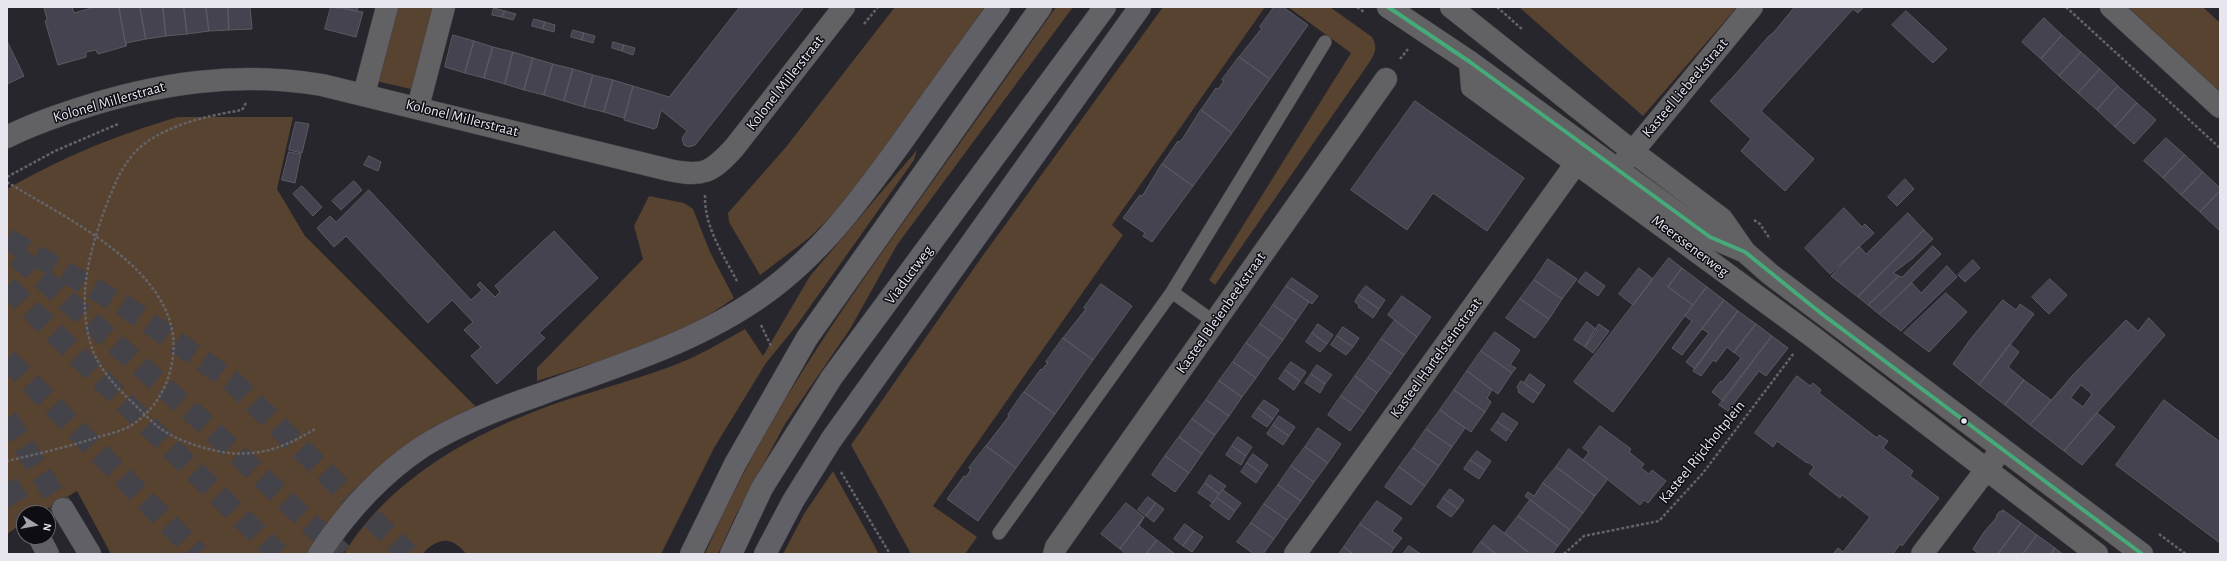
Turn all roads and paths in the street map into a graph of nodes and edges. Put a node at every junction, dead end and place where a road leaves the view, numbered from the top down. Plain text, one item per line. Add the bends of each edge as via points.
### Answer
1 (386, 7) edge
2 (444, 7) edge
3 (844, 7) edge
4 (872, 7) edge
5 (999, 7) edge
6 (1041, 7) edge
7 (1105, 7) edge
8 (1140, 7) edge
9 (1388, 7) edge
10 (1451, 7) edge
11 (1752, 7) edge
12 (2066, 7) edge
13 (2111, 7) edge
14 (875, 10) dead end
15 (1325, 42) dead end
16 (1470, 62) junction
17 (1386, 79) dead end
18 (364, 94) junction
19 (242, 100) dead end
20 (418, 107) junction
21 (2220, 107) edge
22 (125, 122) dead end
23 (7, 136) edge
24 (2220, 148) edge
25 (1632, 151) junction
26 (1576, 162) junction
27 (1618, 169) junction
28 (706, 173) junction
29 (7, 177) edge
30 (7, 182) edge
31 (698, 196) dead end
32 (705, 197) junction
33 (1748, 215) dead end
34 (94, 236) junction
35 (1774, 245) dead end
36 (1745, 252) junction
37 (739, 286) dead end
38 (1172, 292) junction
39 (758, 320) dead end
40 (1214, 322) junction
41 (1809, 334) junction
42 (772, 348) dead end
43 (145, 415) junction
44 (315, 429) dead end
45 (2002, 449) junction
46 (7, 461) edge
47 (1986, 469) junction
48 (840, 471) dead end
49 (63, 509) tunnel mouth
50 (2155, 531) dead end
51 (1000, 533) dead end
52 (43, 545) edge
53 (1058, 552) edge
54 (48, 554) edge
55 (90, 554) edge
56 (319, 554) edge
57 (691, 554) edge
58 (731, 554) edge
59 (765, 554) edge
60 (890, 554) edge
61 (1294, 554) edge
62 (1564, 554) edge
63 (1922, 554) edge
64 (2097, 554) edge
65 (2142, 554) edge
66 (2186, 554) edge

1 - 18 street
2 - 20 street
3 - 28 street, Kolonel Millerstraat via 734,148 714,169
4 - 14 path
5 - 56 highway via 860,199 836,229 796,270 762,296 707,329 625,364 515,403 467,423 422,447 365,495 346,516
6 - 57 main road via 807,338 735,464
7 - 58 main road, Viaductweg via 832,377 762,488
8 - 59 highway via 831,440 793,501
9 - 16 street, Meerssenerweg
10 - 25 street, Meerssenerweg
11 - 25 street, Kasteel Liebeekstraat
12 - 24 path
13 - 21 street
15 - 38 lane
16 - 26 street, Meerssenerweg via 1472,87
16 - 27 street, Meerssenerweg
17 - 40 street, Kasteel Bleienbeekstraat
18 - 20 street, Kolonel Millerstraat
18 - 23 street, Kolonel Millerstraat via 294,80 209,80 168,85 112,98
19 - 34 path via 249,100 242,110 217,114 184,125 158,135 137,150 116,180
20 - 28 street, Kolonel Millerstraat via 669,170
22 - 29 path via 55,151
25 - 27 street, Kasteel Liebeekstraat
25 - 36 street, Meerssenerweg via 1722,219
26 - 41 street, Meerssenerweg
26 - 61 street, Kasteel Hartelsteinstraat
27 - 36 street, Meerssenerweg via 1710,237
28 - 32 path
30 - 34 path
31 - 32 path
32 - 37 path via 710,226
33 - 35 path via 1760,224
34 - 43 path via 86,277 86,325 93,350 117,388
34 - 43 path via 146,278 159,294 174,332 175,352 168,380 158,400
36 - 45 street, Meerssenerweg via 1822,314
38 - 40 lane
38 - 51 lane
39 - 42 path
40 - 53 street, Kasteel Bleienbeekstraat
41 - 47 street, Meerssenerweg
41 - 62 path, Kasteel Rijckholtplein via 1703,473 1659,521 1584,536
43 - 44 path via 158,427 180,440 230,454 253,454 279,449
43 - 46 path via 131,425 109,434
45 - 47 street
45 - 65 street, Meerssenerweg
47 - 63 street
47 - 64 street, Meerssenerweg
48 - 60 path
49 - 55 highway
50 - 66 path
52 - 54 highway

